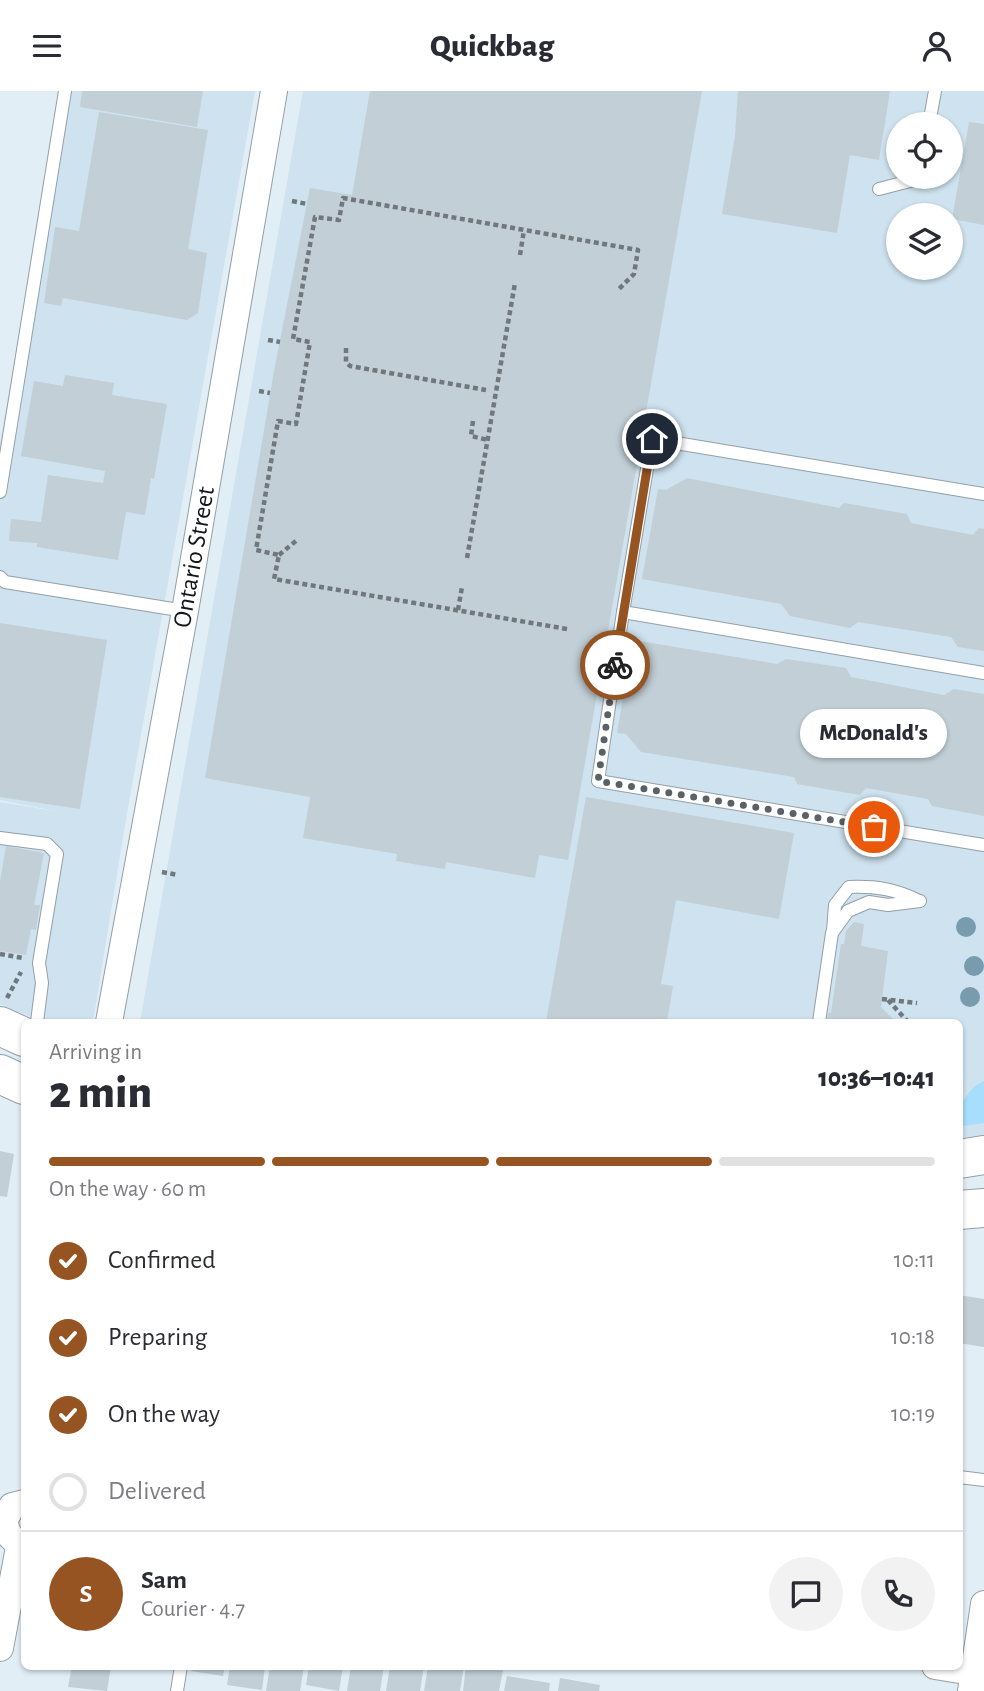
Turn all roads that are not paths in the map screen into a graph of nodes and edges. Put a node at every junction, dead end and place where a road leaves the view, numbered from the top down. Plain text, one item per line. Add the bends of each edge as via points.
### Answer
1 (65, 91) edge
2 (274, 91) edge
3 (935, 91) edge
4 (931, 112) edge
5 (886, 187) edge
6 (879, 189) dead end
7 (0, 492) edge
8 (984, 494) edge
9 (0, 577) edge
10 (186, 611) junction
11 (623, 613) junction
12 (984, 673) edge
13 (0, 838) edge
14 (984, 845) edge
15 (832, 933) junction
16 (37, 1019) edge
17 (110, 1019) edge
18 (819, 1019) edge
19 (0, 1026) edge
20 (21, 1036) edge
21 (0, 1074) edge
22 (21, 1084) edge
23 (984, 1155) edge
24 (963, 1158) edge
25 (984, 1208) edge
26 (963, 1210) edge
27 (963, 1477) edge
28 (984, 1480) edge
29 (10, 1513) edge
30 (21, 1541) edge
31 (21, 1547) edge
32 (984, 1604) edge
33 (0, 1648) edge
34 (180, 1670) edge
35 (948, 1670) edge
36 (976, 1679) edge
37 (177, 1691) edge

1 - 7 lane
2 - 10 street, Ontario Street
3 - 4 lane
5 - 6 lane
8 - 11 lane via 652,439
9 - 10 lane via 5,582
10 - 17 street, Ontario Street
11 - 12 lane
11 - 14 lane via 598,781
13 - 16 lane via 47,844 57,855 39,963 42,983
15 - 15 lane via 848,911 869,902 920,901 901,891 849,887 835,905
15 - 18 lane
19 - 20 main road
21 - 22 main road
23 - 24 main road
25 - 26 main road
27 - 28 lane
29 - 30 street via 8,1533
31 - 33 street
32 - 36 street
34 - 37 lane
35 - 36 street

